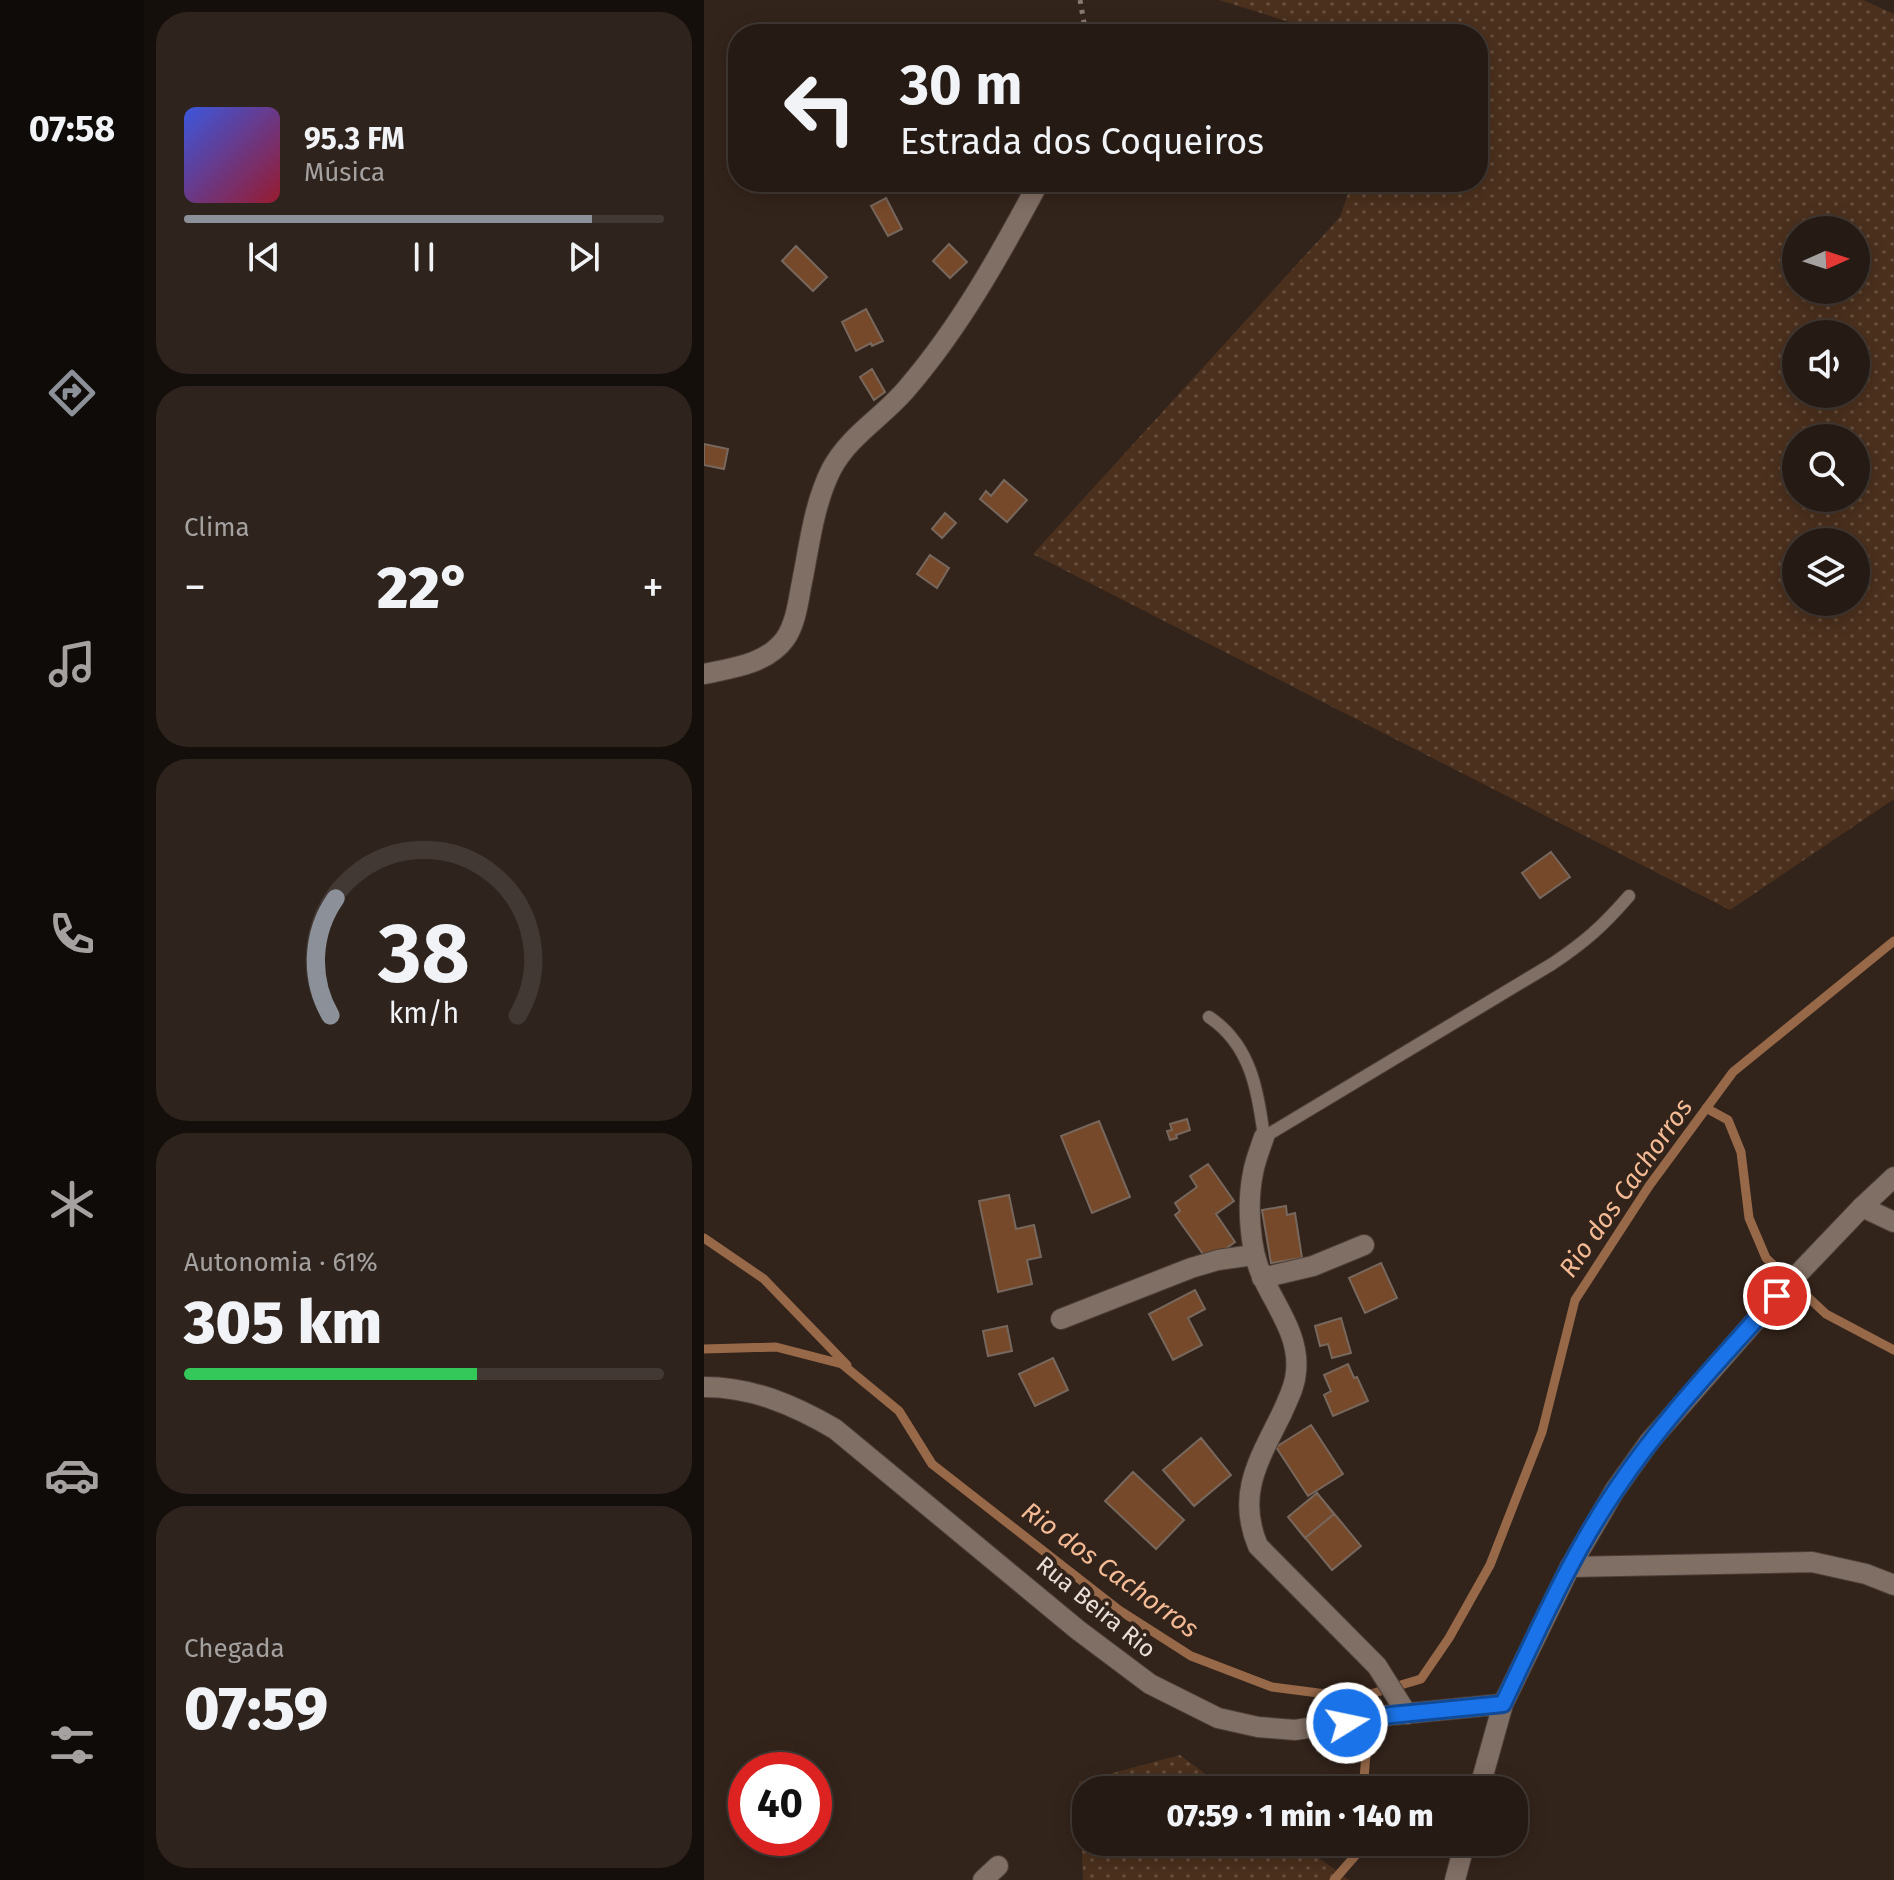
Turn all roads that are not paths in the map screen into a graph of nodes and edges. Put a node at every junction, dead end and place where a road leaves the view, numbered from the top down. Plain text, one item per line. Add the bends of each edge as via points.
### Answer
1 (1034, 192) edge
2 (704, 674) edge
3 (1629, 896) dead end
4 (1209, 1017) dead end
5 (1264, 1137) junction
6 (1894, 1177) edge
7 (1862, 1207) junction
8 (1894, 1222) edge
9 (1364, 1245) dead end
10 (1253, 1255) junction
11 (1262, 1278) junction
12 (1061, 1319) dead end
13 (704, 1387) edge
14 (1570, 1567) junction
15 (1894, 1585) edge
16 (1503, 1704) junction
17 (1399, 1710) junction
18 (1483, 1776) edge
19 (1461, 1856) edge
20 (1455, 1880) edge

1 - 2 street via 936,352 832,468 786,638 770,655
3 - 5 lane via 1562,958
4 - 5 lane via 1241,1049 1253,1072
5 - 10 street via 1253,1172
6 - 7 street
7 - 8 street
7 - 14 street via 1650,1441
9 - 11 street via 1313,1266
10 - 11 street
10 - 12 street via 1191,1268
11 - 17 street via 1290,1330 1296,1370 1293,1389 1252,1479 1250,1527 1258,1546 1377,1666
13 - 17 street, Rua Beira Rio via 764,1395 835,1429 1078,1630 1150,1684 1218,1718 1295,1730
14 - 15 street via 1812,1562
14 - 16 street
16 - 17 street, Rua Beira Rio
16 - 18 street
19 - 20 street

